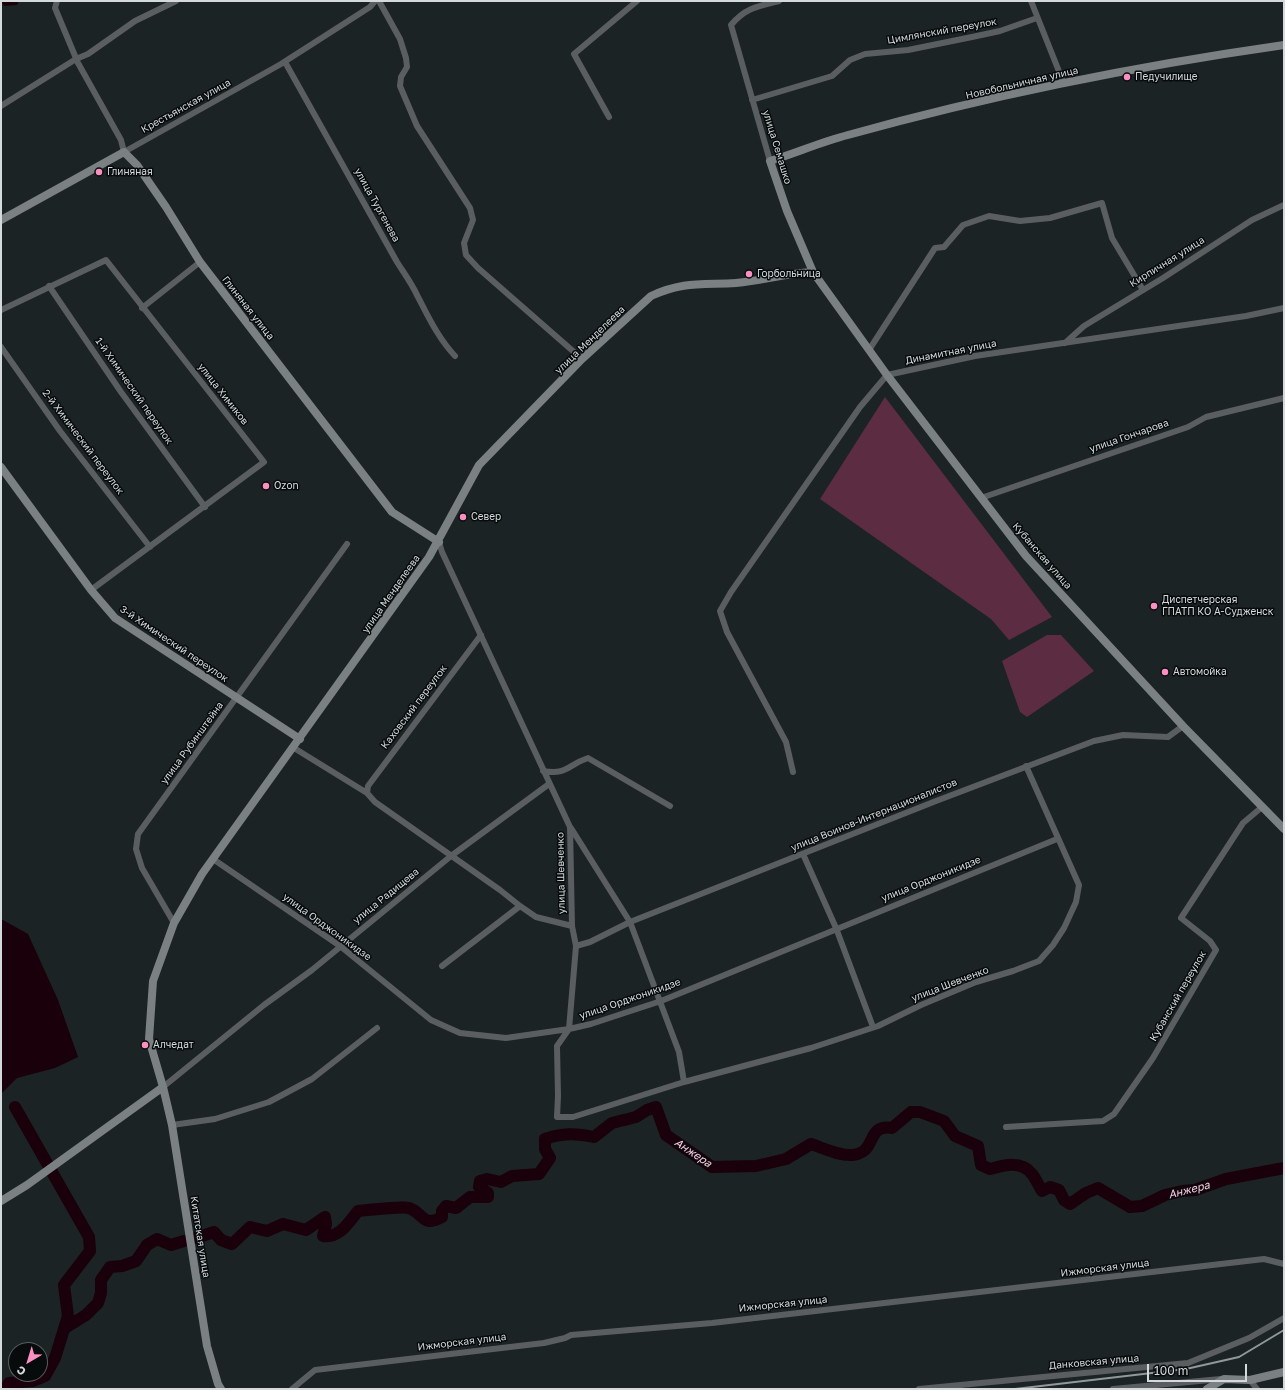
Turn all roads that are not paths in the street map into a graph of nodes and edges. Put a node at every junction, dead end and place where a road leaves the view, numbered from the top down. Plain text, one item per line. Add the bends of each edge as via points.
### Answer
1 (57, 1) edge
2 (176, 1) edge
3 (375, 1) edge
4 (379, 1) edge
5 (636, 1) edge
6 (779, 1) edge
7 (1031, 1) edge
8 (1037, 18) junction
9 (1284, 45) edge
10 (76, 59) junction
11 (285, 62) junction
12 (1064, 84) junction
13 (752, 100) junction
14 (1, 106) edge
15 (609, 117) dead end
16 (124, 152) junction
17 (770, 161) junction
18 (1284, 205) edge
19 (1, 220) edge
20 (200, 262) junction
21 (813, 272) junction
22 (48, 286) junction
23 (1143, 290) junction
24 (142, 308) junction
25 (1284, 308) edge
26 (1, 310) edge
27 (1066, 343) junction
28 (1, 346) edge
29 (869, 350) junction
30 (455, 356) dead end
31 (582, 359) junction
32 (887, 375) junction
33 (1284, 398) edge
34 (1, 467) edge
35 (981, 498) junction
36 (205, 507) junction
37 (439, 542) junction
38 (347, 544) dead end
39 (150, 547) junction
40 (91, 590) junction
41 (480, 635) junction
42 (236, 698) junction
43 (1183, 726) junction
44 (300, 739) junction
45 (294, 748) junction
46 (1026, 766) junction
47 (543, 771) junction
48 (793, 772) dead end
49 (549, 784) junction
50 (366, 793) junction
51 (670, 806) dead end
52 (1262, 807) junction
53 (570, 826) junction
54 (1284, 829) edge
55 (1057, 839) junction
56 (803, 854) junction
57 (450, 856) junction
58 (213, 859) junction
59 (520, 906) junction
60 (630, 922) junction
61 (174, 923) junction
62 (572, 926) junction
63 (836, 928) junction
64 (340, 946) junction
65 (576, 946) junction
66 (442, 966) dead end
67 (661, 1001) junction
68 (873, 1027) junction
69 (377, 1028) dead end
70 (569, 1029) junction
71 (684, 1082) junction
72 (163, 1087) junction
73 (172, 1125) junction
74 (1006, 1127) dead end
75 (1, 1201) edge
76 (1284, 1264) edge
77 (1284, 1318) edge
78 (1284, 1372) edge
79 (1224, 1379) junction
80 (1250, 1380) junction
81 (222, 1389) edge
82 (292, 1389) edge
83 (920, 1389) edge
84 (1113, 1389) edge
85 (1207, 1389) edge
86 (1257, 1389) edge

1 - 10 street, Глиняная улица via 55,8
2 - 10 street via 136,21 88,54
3 - 11 street, Крестьянская улица via 370,7
4 - 31 street via 400,39 406,58 407,67 401,77 400,86 417,126 470,208 473,220 464,243 466,255
5 - 15 street via 574,54
6 - 13 street, улица Семашко via 756,7 740,15 731,25
7 - 8 street
8 - 12 street
8 - 13 street, Цимлянский переулок via 1000,31 908,50 865,54 850,60 832,76
9 - 12 street, Новобольничная улица via 1212,55
10 - 14 street
10 - 16 street, Глиняная улица via 121,140
11 - 16 street, Крестьянская улица
11 - 30 street, улица Тургенева via 444,345
12 - 17 street, Новобольничная улица via 846,135
13 - 17 street, улица Семашко
16 - 19 street, Крестьянская улица
16 - 20 street, Глиняная улица via 137,165 158,195
17 - 21 street, улица Семашко via 786,211
18 - 23 street, Кирпичная улица via 1252,220
20 - 24 street
20 - 37 street, Глиняная улица via 392,512
21 - 29 street, Кубанская улица
21 - 31 street, улица Менделеева via 737,283 678,285 651,296
22 - 24 street, улица Химиков via 106,260
22 - 26 street, улица Химиков
22 - 36 street, 1-й Химический переулок
23 - 27 street, Кирпичная улица via 1084,326
23 - 29 street via 1112,238 1102,203 1050,218 1020,221 989,216 964,225 944,247 935,248
24 - 36 street, улица Химиков via 264,462
25 - 27 street, Динамитная улица
27 - 32 street, Динамитная улица via 975,356
28 - 39 street, 2-й Химический переулок via 60,431
29 - 32 street, Кубанская улица
31 - 37 street, улица Менделеева via 479,465
32 - 35 street, Кубанская улица
32 - 48 street via 856,413 720,611 727,632 786,742
33 - 35 street, улица Гончарова via 1206,417 1188,427
34 - 40 street, 3-й Химический переулок
35 - 43 street, Кубанская улица via 1026,556
36 - 39 street, улица Химиков
37 - 41 street, улица Шевченко
37 - 44 street, улица Менделеева
38 - 42 street, улица Рубинштейна
39 - 40 street, улица Химиков
40 - 42 street, 3-й Химический переулок via 116,618
41 - 47 street, улица Шевченко
41 - 50 street, Каховский переулок via 368,786
42 - 44 street, 3-й Химический переулок
42 - 61 street, улица Рубинштейна via 138,834 136,849 142,868
43 - 46 street, улица Воинов-Интернационалистов via 1168,737 1123,735 1094,741
43 - 52 street, Кубанская улица
44 - 45 street, улица Менделеева
45 - 50 street
45 - 58 street, улица Менделеева
46 - 55 street, улица Шевченко
46 - 56 street, улица Воинов-Интернационалистов
47 - 49 street, улица Шевченко
47 - 51 street via 557,774 588,758
49 - 53 street, улица Шевченко
49 - 57 street, улица Радищева
50 - 57 street
52 - 54 street, Кубанская улица
52 - 74 street, Кубанский переулок via 1243,823 1181,918 1210,941 1216,950 1153,1058 1114,1114 1103,1121
53 - 60 street
53 - 62 street, улица Шевченко
55 - 63 street, улица Орджоникидзе
55 - 68 street, улица Шевченко via 1079,885 1076,902 1064,928 1039,961 976,982
56 - 60 street, улица Воинов-Интернационалистов
56 - 63 street
57 - 59 street
57 - 64 street, улица Радищева
58 - 61 street, улица Менделеева
58 - 64 street, улица Орджоникидзе
59 - 62 street via 536,917
59 - 66 street
60 - 65 street, улица Воинов-Интернационалистов via 590,942
60 - 67 street
61 - 72 street, улица Менделеева via 153,981 149,1033
62 - 65 street, улица Шевченко
63 - 67 street, улица Орджоникидзе
63 - 68 street
64 - 70 street, улица Орджоникидзе via 431,1020 460,1033 506,1038
64 - 72 street, улица Радищева
65 - 70 street, улица Шевченко
67 - 70 street, улица Орджоникидзе
67 - 71 street via 679,1052
68 - 71 street, улица Шевченко via 774,1059
69 - 73 street via 312,1079 269,1102 215,1119
70 - 71 street, улица Шевченко via 557,1046 557,1117 573,1117
72 - 73 street, Китатская улица
72 - 75 street
73 - 81 street, Китатская улица via 207,1346 218,1384
76 - 82 street, Ижморская улица via 1264,1259 712,1323 571,1335 544,1343 315,1370
77 - 83 street, Данковская улица via 1249,1338 1188,1364
78 - 80 street
79 - 80 street
79 - 84 street
79 - 85 street
80 - 86 street

